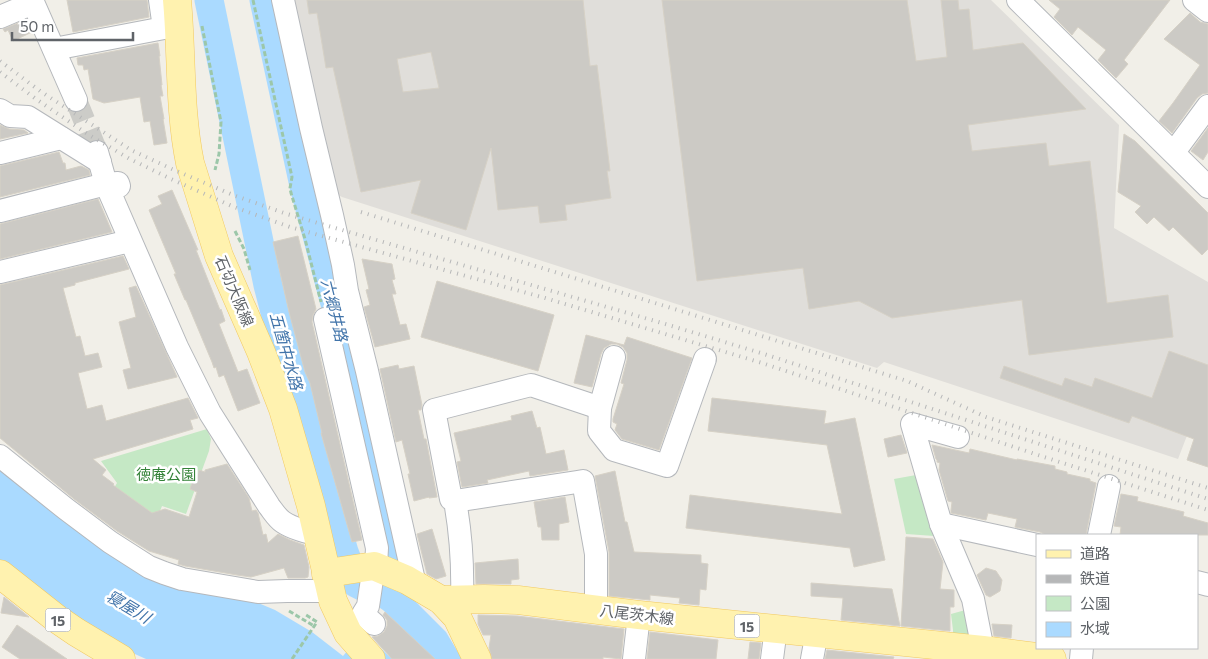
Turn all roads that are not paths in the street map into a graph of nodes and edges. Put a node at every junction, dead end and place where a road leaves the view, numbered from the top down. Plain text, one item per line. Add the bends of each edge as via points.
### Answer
1 (160, 0) edge
2 (177, 0) edge
3 (283, 0) edge
4 (1018, 0) edge
5 (1194, 0) edge
6 (32, 1) edge
7 (1208, 11) edge
8 (0, 17) edge
9 (54, 49) junction
10 (76, 100) tunnel mouth
11 (1208, 106) edge
12 (0, 110) edge
13 (61, 138) junction
14 (1174, 152) junction
15 (0, 153) edge
16 (106, 184) junction
17 (1208, 186) edge
18 (0, 211) edge
19 (130, 241) junction
20 (0, 272) edge
21 (325, 319) road end
22 (614, 357) dead end
23 (705, 359) dead end
24 (600, 408) junction
25 (958, 437) dead end
26 (227, 441) junction
27 (0, 456) edge
28 (1109, 486) dead end
29 (455, 501) junction
30 (941, 524) junction
31 (318, 534) junction
32 (1099, 534) edge
33 (1036, 546) edge
34 (358, 572) junction
35 (2, 582) edge
36 (411, 582) junction
37 (452, 600) junction
38 (596, 609) junction
39 (639, 615) junction
40 (776, 628) junction
41 (817, 632) junction
42 (367, 633) edge
43 (983, 650) junction
44 (952, 653) edge
45 (121, 659) edge
46 (477, 659) edge
47 (634, 659) edge
48 (772, 659) edge
49 (812, 659) edge
50 (1052, 659) edge

1 - 9 street via 164,28
2 - 31 main road, 石切大阪線 via 187,152 219,256 277,391
3 - 36 street
4 - 14 street
5 - 7 street
6 - 8 street
6 - 9 street
9 - 10 street
11 - 14 street
12 - 13 street via 10,116 28,117
13 - 15 street
13 - 16 street via 98,157
14 - 17 street
16 - 18 street
16 - 19 street
16 - 26 street via 118,183 153,255 222,411
19 - 20 street
19 - 26 street via 177,347
21 - 34 street via 376,548
22 - 24 street
23 - 24 street via 667,466 614,450 599,432
24 - 29 street via 531,385 434,410 451,499
25 - 30 street via 912,424
26 - 31 street via 280,519
27 - 34 street via 110,542 149,566 182,579 258,592 287,590
28 - 32 street
29 - 37 street via 462,562
29 - 38 street via 583,482 596,554
30 - 33 street
30 - 43 street via 973,599
31 - 34 main road, 石切大阪線
34 - 36 main road, 八尾茨木線 / 15
34 - 42 street
34 - 42 main road via 337,612 348,632
35 - 45 main road, 15
36 - 37 main road, 八尾茨木線 / 15
37 - 38 main road, 八尾茨木線 / 15 via 518,600
37 - 46 main road
38 - 39 main road, 八尾茨木線 / 15
39 - 40 main road, 八尾茨木線 / 15
39 - 47 street
40 - 41 main road, 八尾茨木線 / 15
40 - 48 street
41 - 44 main road, 八尾茨木線 / 15
41 - 49 street
43 - 44 main road, 八尾茨木線 / 15
43 - 50 main road, 八尾茨木線 / 15

